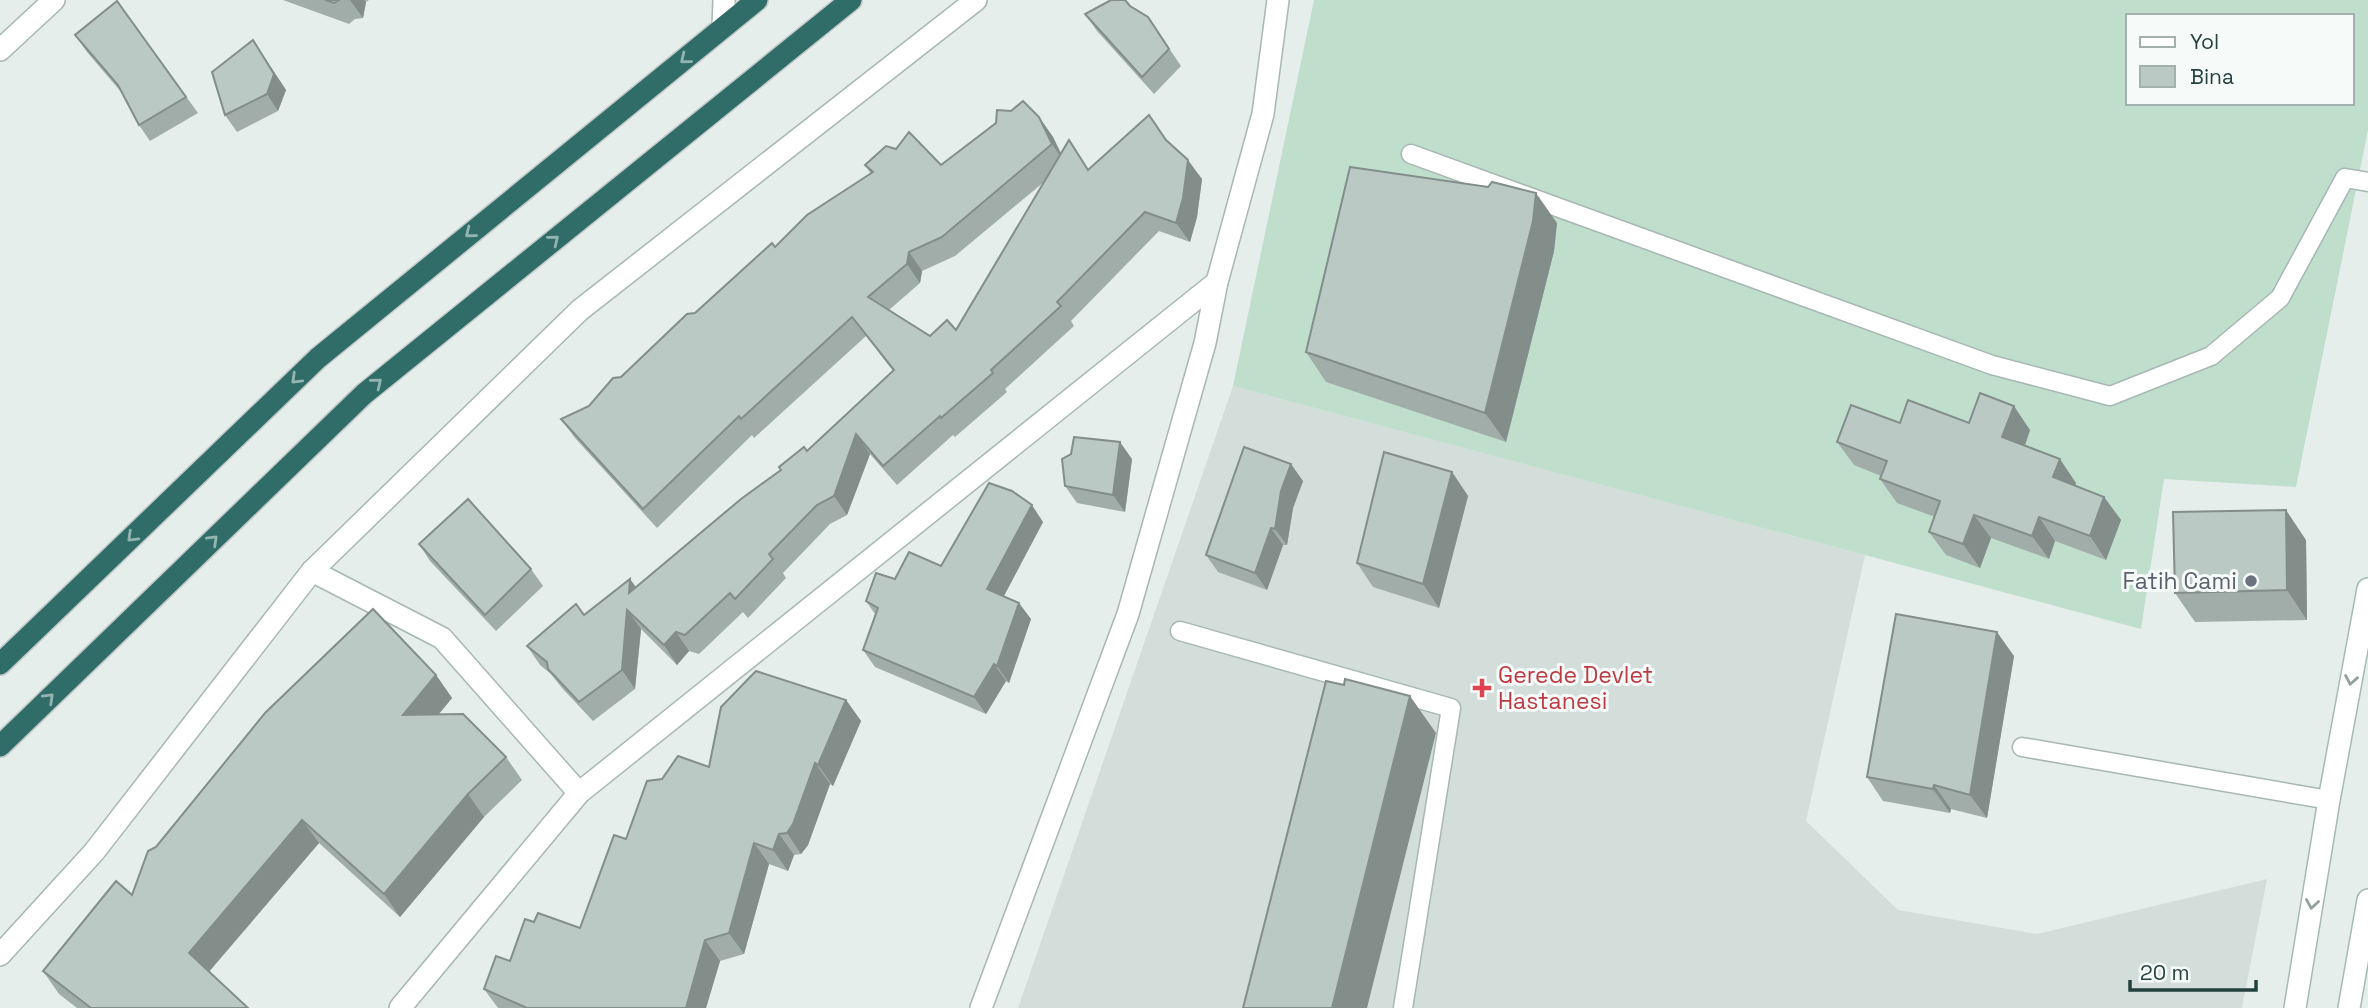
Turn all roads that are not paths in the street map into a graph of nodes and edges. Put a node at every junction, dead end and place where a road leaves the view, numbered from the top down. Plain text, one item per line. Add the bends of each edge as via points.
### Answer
1 (54, 0) edge
2 (724, 0) edge
3 (757, 0) edge
4 (851, 0) edge
5 (976, 0) edge
6 (1278, 0) edge
7 (723, 27) junction
8 (0, 51) edge
9 (1412, 154) dead end
10 (2368, 182) edge
11 (1217, 282) junction
12 (312, 571) junction
13 (2368, 589) edge
14 (1180, 631) dead end
15 (0, 664) edge
16 (0, 746) edge
17 (2022, 747) dead end
18 (579, 793) junction
19 (2329, 800) junction
20 (2368, 900) edge
21 (0, 955) edge
22 (400, 1008) edge
23 (981, 1008) edge
24 (1403, 1008) edge
25 (2295, 1008) edge
26 (2349, 1008) edge

1 - 8 street
2 - 7 street
3 - 7 highway
16 -> 4 highway via 364,394
5 - 12 street via 580,310
6 - 11 street via 1263,114
7 -> 15 highway via 318,358
9 - 10 lane via 1992,365 2110,396 2211,356 2231,340 2280,298 2345,178
11 - 18 street
11 - 23 street via 1205,343 1128,614
12 - 18 street via 442,638
12 - 21 street via 94,852
13 -> 19 street
14 - 24 lane via 1451,708
17 - 19 lane
18 - 22 street
19 -> 25 street
20 - 26 street

